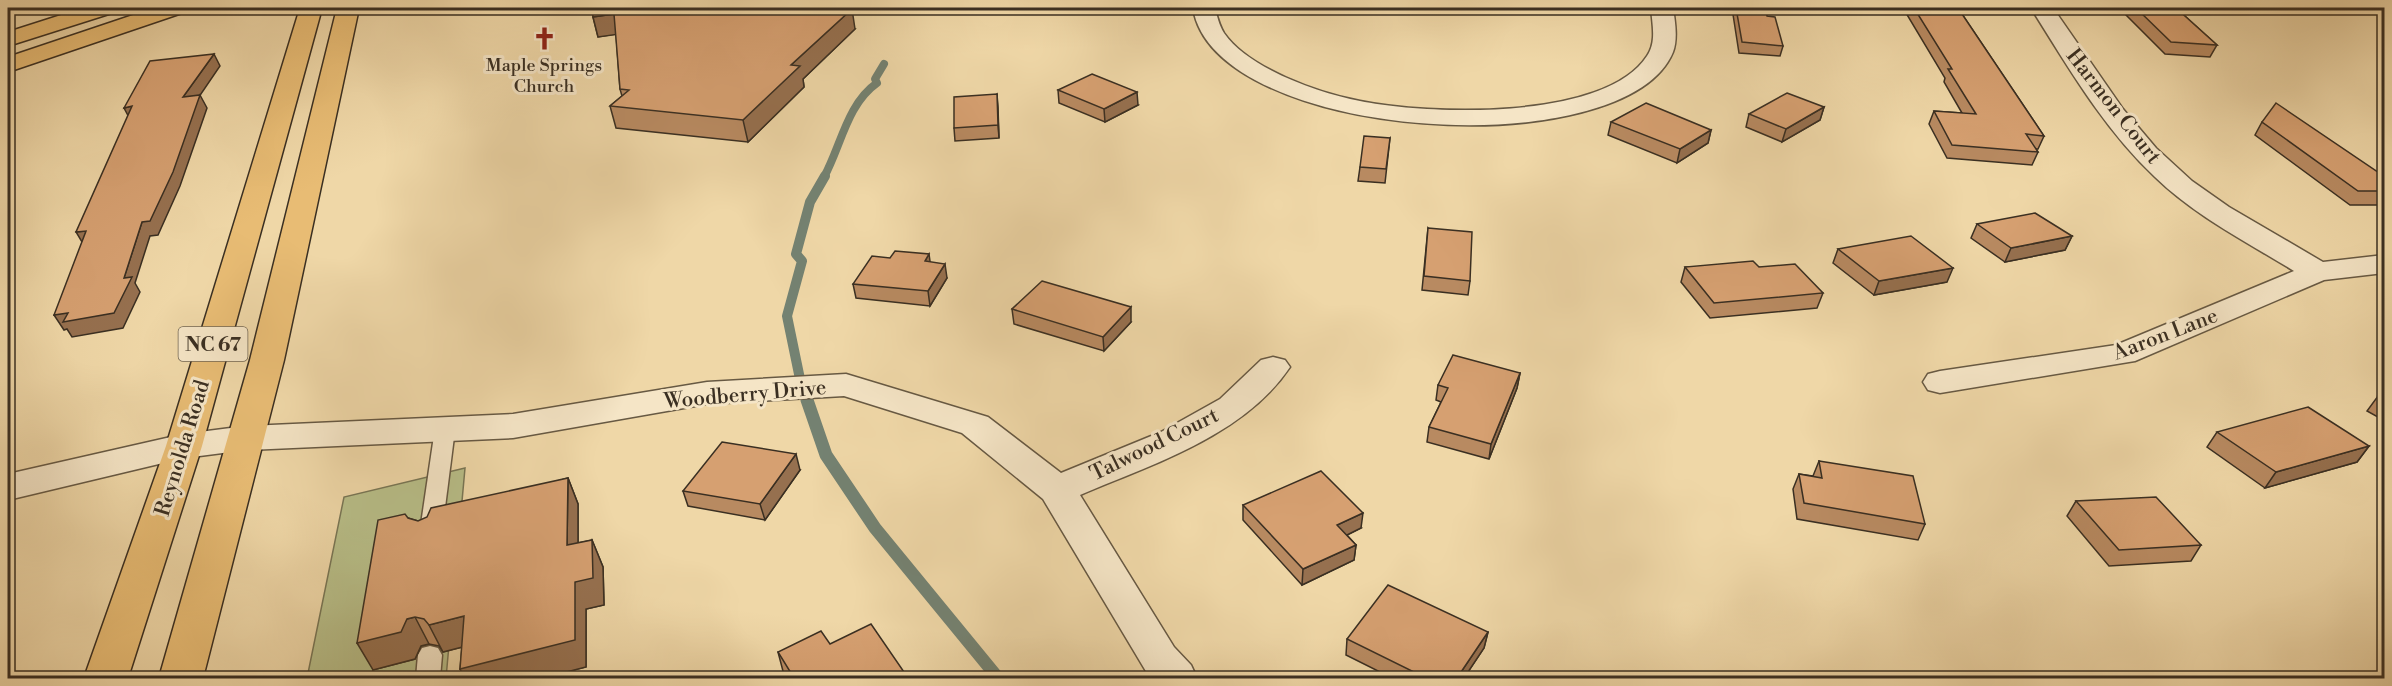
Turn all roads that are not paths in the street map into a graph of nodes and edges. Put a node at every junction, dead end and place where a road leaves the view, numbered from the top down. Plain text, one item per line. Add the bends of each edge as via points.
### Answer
1 (104, 8) edge
2 (174, 8) edge
3 (311, 8) edge
4 (348, 8) edge
5 (1204, 8) edge
6 (1662, 8) edge
7 (2042, 8) edge
8 (8, 39) edge
9 (8, 65) edge
10 (2385, 264) edge
11 (2318, 272) junction
12 (1273, 367) dead end
13 (1940, 382) dead end
14 (446, 429) junction
15 (246, 438) junction
16 (184, 446) junction
17 (8, 487) edge
18 (1057, 490) junction
19 (430, 538) edge
20 (106, 678) edge
21 (181, 678) edge
22 (1175, 678) edge

1 - 8 main road
2 - 9 main road
3 - 16 main road, Reynolda Road / NC 67
4 - 15 main road, NC 67
5 - 6 street via 1221,45 1282,86 1365,108 1460,118 1540,113 1607,97 1627,86 1658,59 1664,46
7 - 11 street, Harmon Court via 2095,88 2141,148 2166,173 2201,200
10 - 11 street, Aaron Lane
11 - 13 street, Aaron Lane via 2123,354
12 - 18 street, Talwood Court via 1232,407 1174,440
14 - 15 street, Woodberry Drive
14 - 18 street, Woodberry Drive via 513,426 707,393 846,385 975,425
14 - 19 lane
15 - 16 street, Woodberry Drive
15 - 21 main road, NC 67
16 - 17 street, Woodberry Drive
16 - 20 main road, Reynolda Road / NC 67
18 - 22 street, Woodberry Drive

